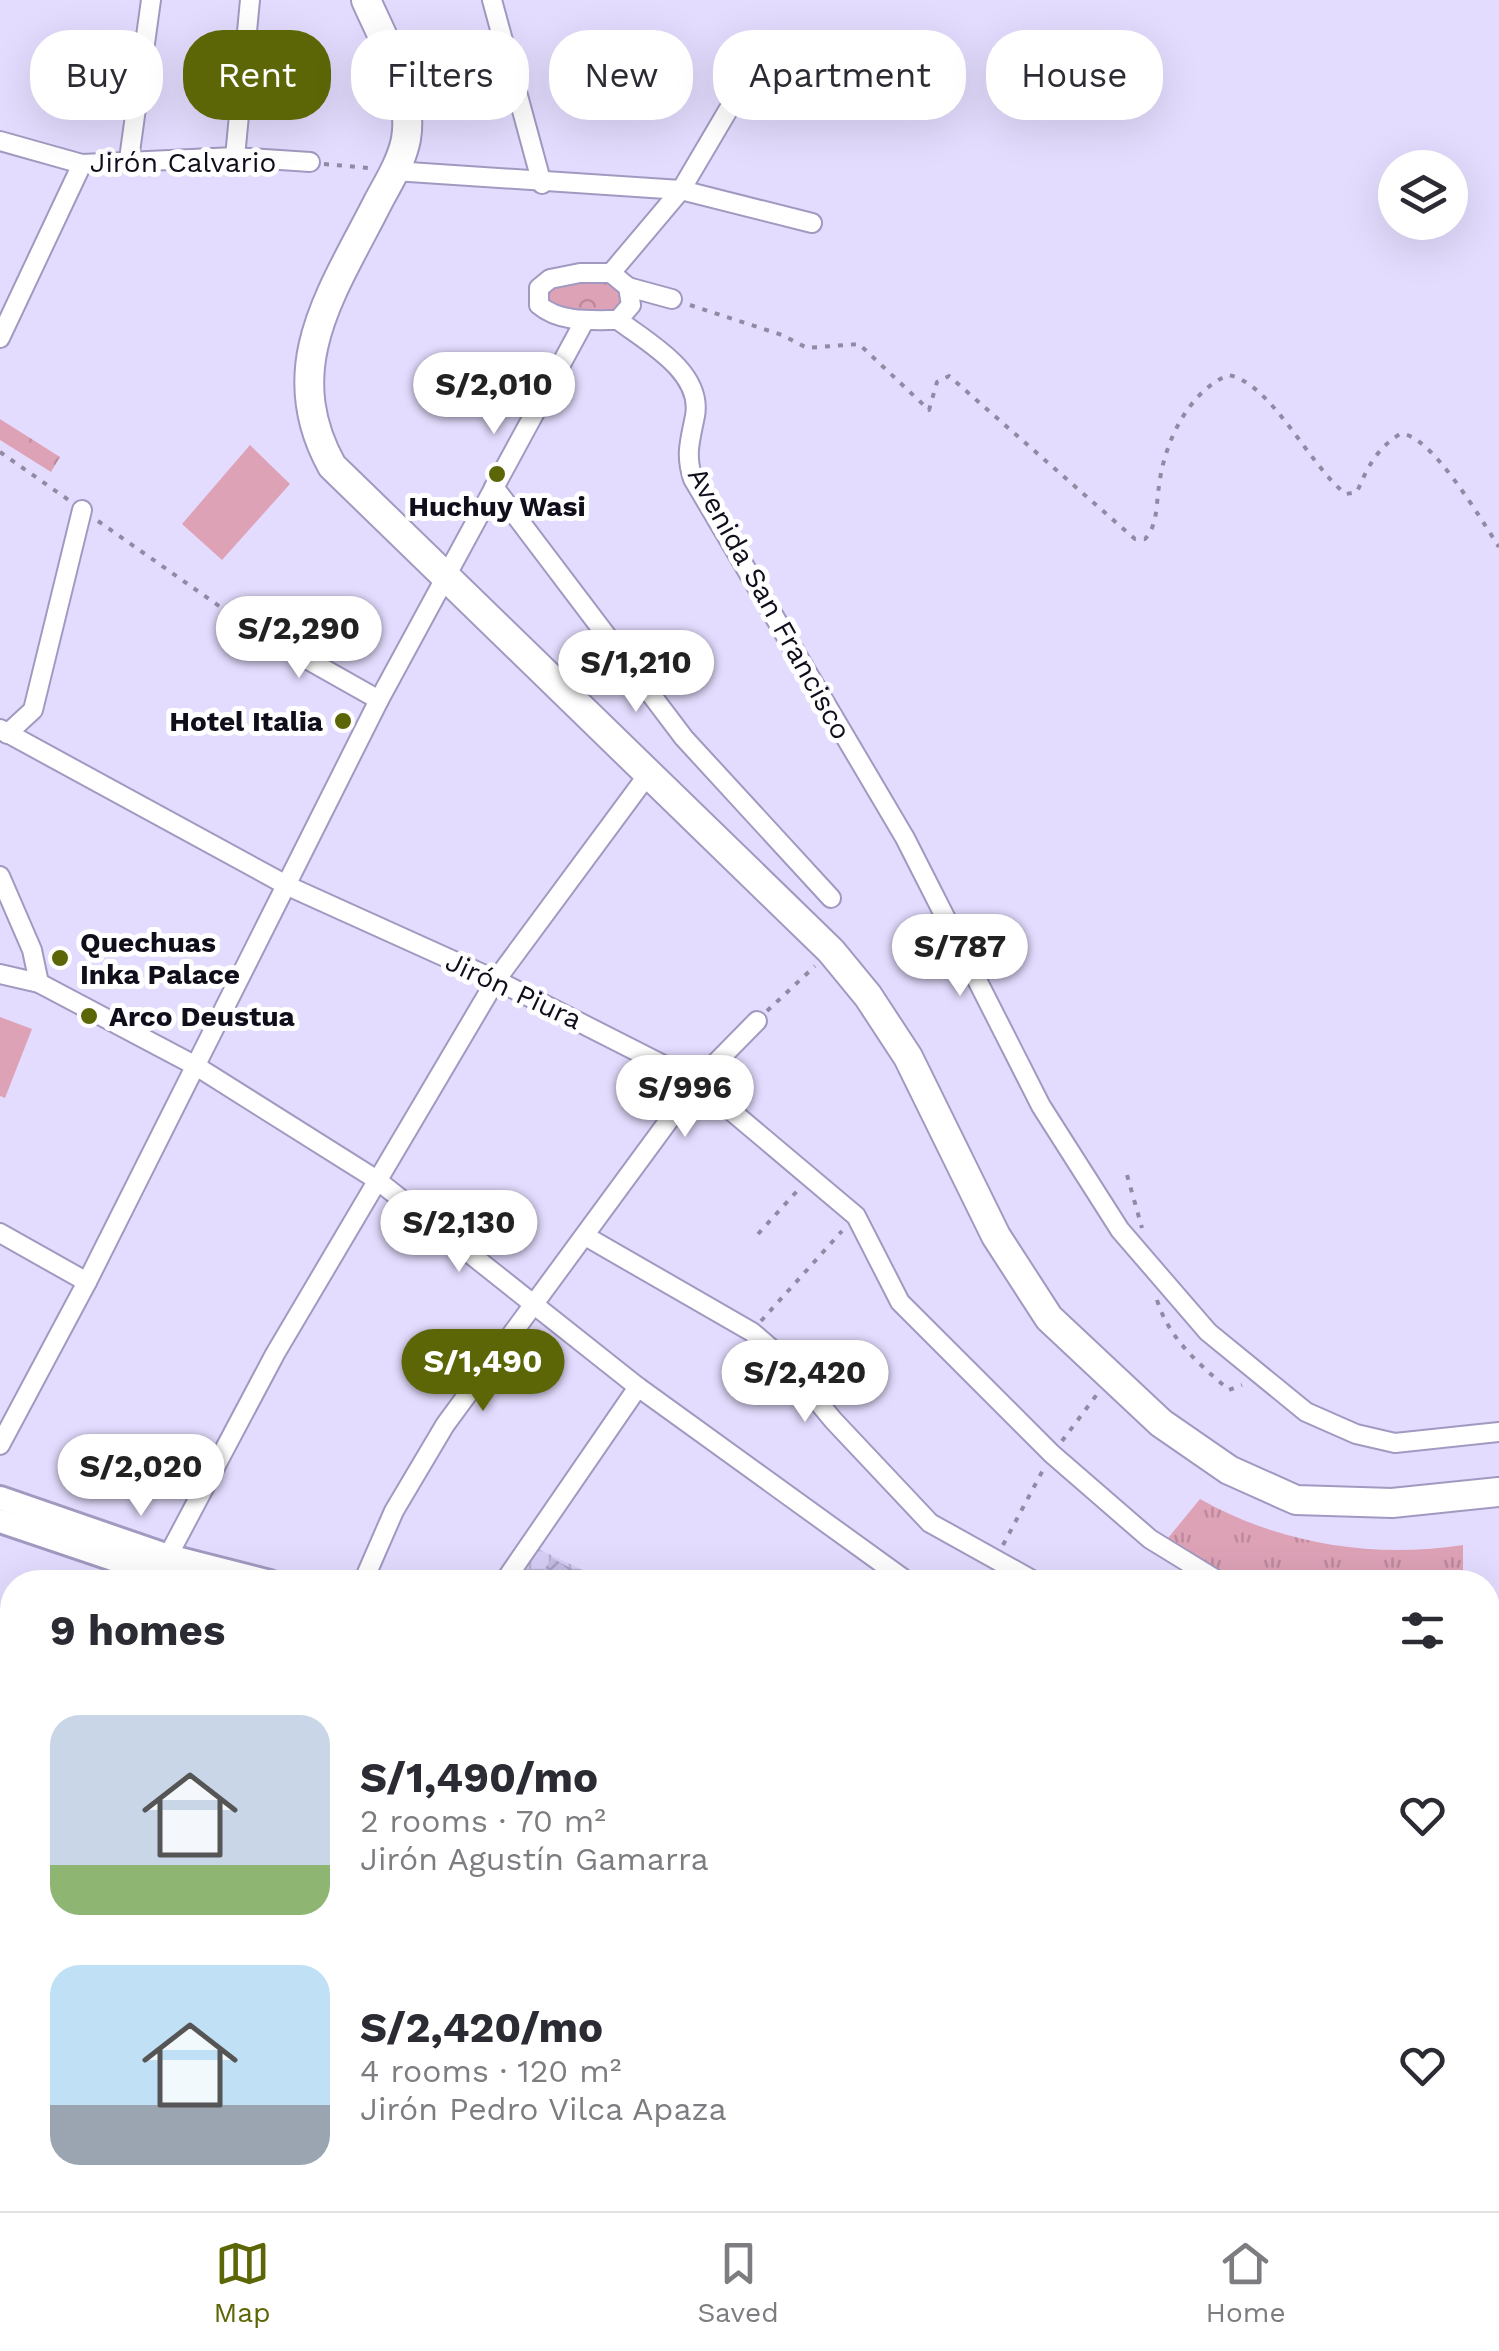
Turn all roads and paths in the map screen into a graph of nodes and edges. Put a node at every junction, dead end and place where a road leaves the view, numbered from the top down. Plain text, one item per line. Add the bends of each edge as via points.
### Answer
1 (150, 0) edge
2 (250, 0) edge
3 (366, 0) edge
4 (492, 0) edge
5 (722, 120) edge
6 (0, 141) edge
7 (235, 158) junction
8 (129, 159) junction
9 (310, 162) joint
10 (82, 164) junction
11 (394, 171) junction
12 (542, 184) junction
13 (681, 190) junction
14 (812, 223) dead end
15 (611, 273) junction
16 (628, 287) junction
17 (672, 300) joint
18 (585, 320) junction
19 (618, 320) junction
20 (0, 338) edge
21 (0, 452) edge
22 (494, 486) junction
23 (82, 510) junction
24 (1499, 546) edge
25 (446, 576) junction
26 (242, 622) joint
27 (380, 700) junction
28 (4, 732) edge
29 (649, 773) junction
30 (0, 876) edge
31 (288, 886) junction
32 (831, 898) dead end
33 (830, 952) junction
34 (0, 974) edge
35 (496, 980) junction
36 (39, 984) junction
37 (757, 1021) joint
38 (196, 1066) junction
39 (697, 1082) junction
40 (812, 1175) junction
41 (377, 1180) junction
42 (856, 1216) junction
43 (0, 1233) edge
44 (758, 1234) dead end
45 (587, 1237) junction
46 (87, 1282) junction
47 (536, 1306) junction
48 (752, 1332) junction
49 (1110, 1377) junction
50 (638, 1387) junction
51 (1499, 1432) edge
52 (0, 1445) edge
53 (1052, 1454) junction
54 (1499, 1492) edge
55 (0, 1498) edge
56 (0, 1520) edge
57 (168, 1556) junction
58 (996, 1562) junction
59 (126, 1570) edge
60 (156, 1570) edge
61 (223, 1570) edge
62 (368, 1570) edge
63 (512, 1570) edge
64 (891, 1570) edge
65 (1012, 1570) edge
66 (1199, 1570) edge

1 - 8 street
2 - 7 street
3 - 11 highway via 406,114 406,140
4 - 12 street
5 - 13 street
6 - 10 street, Jirón Calvario
7 - 8 street, Jirón Calvario
7 - 9 street, Jirón Calvario
8 - 10 street, Jirón Calvario
9 - 11 path
10 - 20 street
11 - 12 street
11 - 25 highway via 314,336 308,404 332,466
12 - 13 street
13 - 14 street
13 - 15 street
15 - 16 street
15 - 18 street via 550,279 540,288 539,305 549,314
16 - 17 street
16 - 19 street via 631,304
17 - 24 path via 807,348 859,344 930,410 937,382 949,376 1135,539 1145,539 1153,528 1172,436 1209,388 1228,375 1244,381 1273,410 1346,494 1356,492 1372,459 1392,439 1416,437
18 - 19 street
18 - 22 street
19 - 51 street, Avenida San Francisco via 672,361 687,382 696,404 687,448 694,480 905,838 1041,1106 1120,1230 1208,1332 1306,1412 1395,1443
21 - 23 path
22 - 25 street
22 - 32 street via 684,738
23 - 26 path
23 - 28 street via 33,710
25 - 27 street
25 - 29 highway
26 - 27 street
27 - 31 street
28 - 31 street, Jirón Piura
29 - 33 highway
29 - 35 street
30 - 36 street
31 - 35 street, Jirón Piura
31 - 38 street
33 - 37 path
33 - 49 highway via 908,1057 996,1236 1049,1318
34 - 36 street
35 - 39 street, Jirón Piura
35 - 41 street
36 - 38 street
37 - 39 street
38 - 41 street
38 - 46 street
39 - 40 street, Jirón Piura
39 - 45 street
40 - 42 street, Jirón Piura
40 - 44 path
41 - 47 street
41 - 57 street
42 - 48 path
42 - 53 street, Jirón Piura via 900,1302
43 - 46 street
45 - 47 street
45 - 48 street
46 - 52 street
47 - 50 street
47 - 62 street via 426,1454
48 - 58 street via 930,1523
49 - 53 path
49 - 54 highway via 1229,1470 1296,1500 1392,1503
50 - 63 street
50 - 64 street
53 - 58 path
53 - 66 street, Jirón Piura via 1158,1546
55 - 57 main road
56 - 59 main road
57 - 60 street
57 - 61 main road
58 - 65 street

